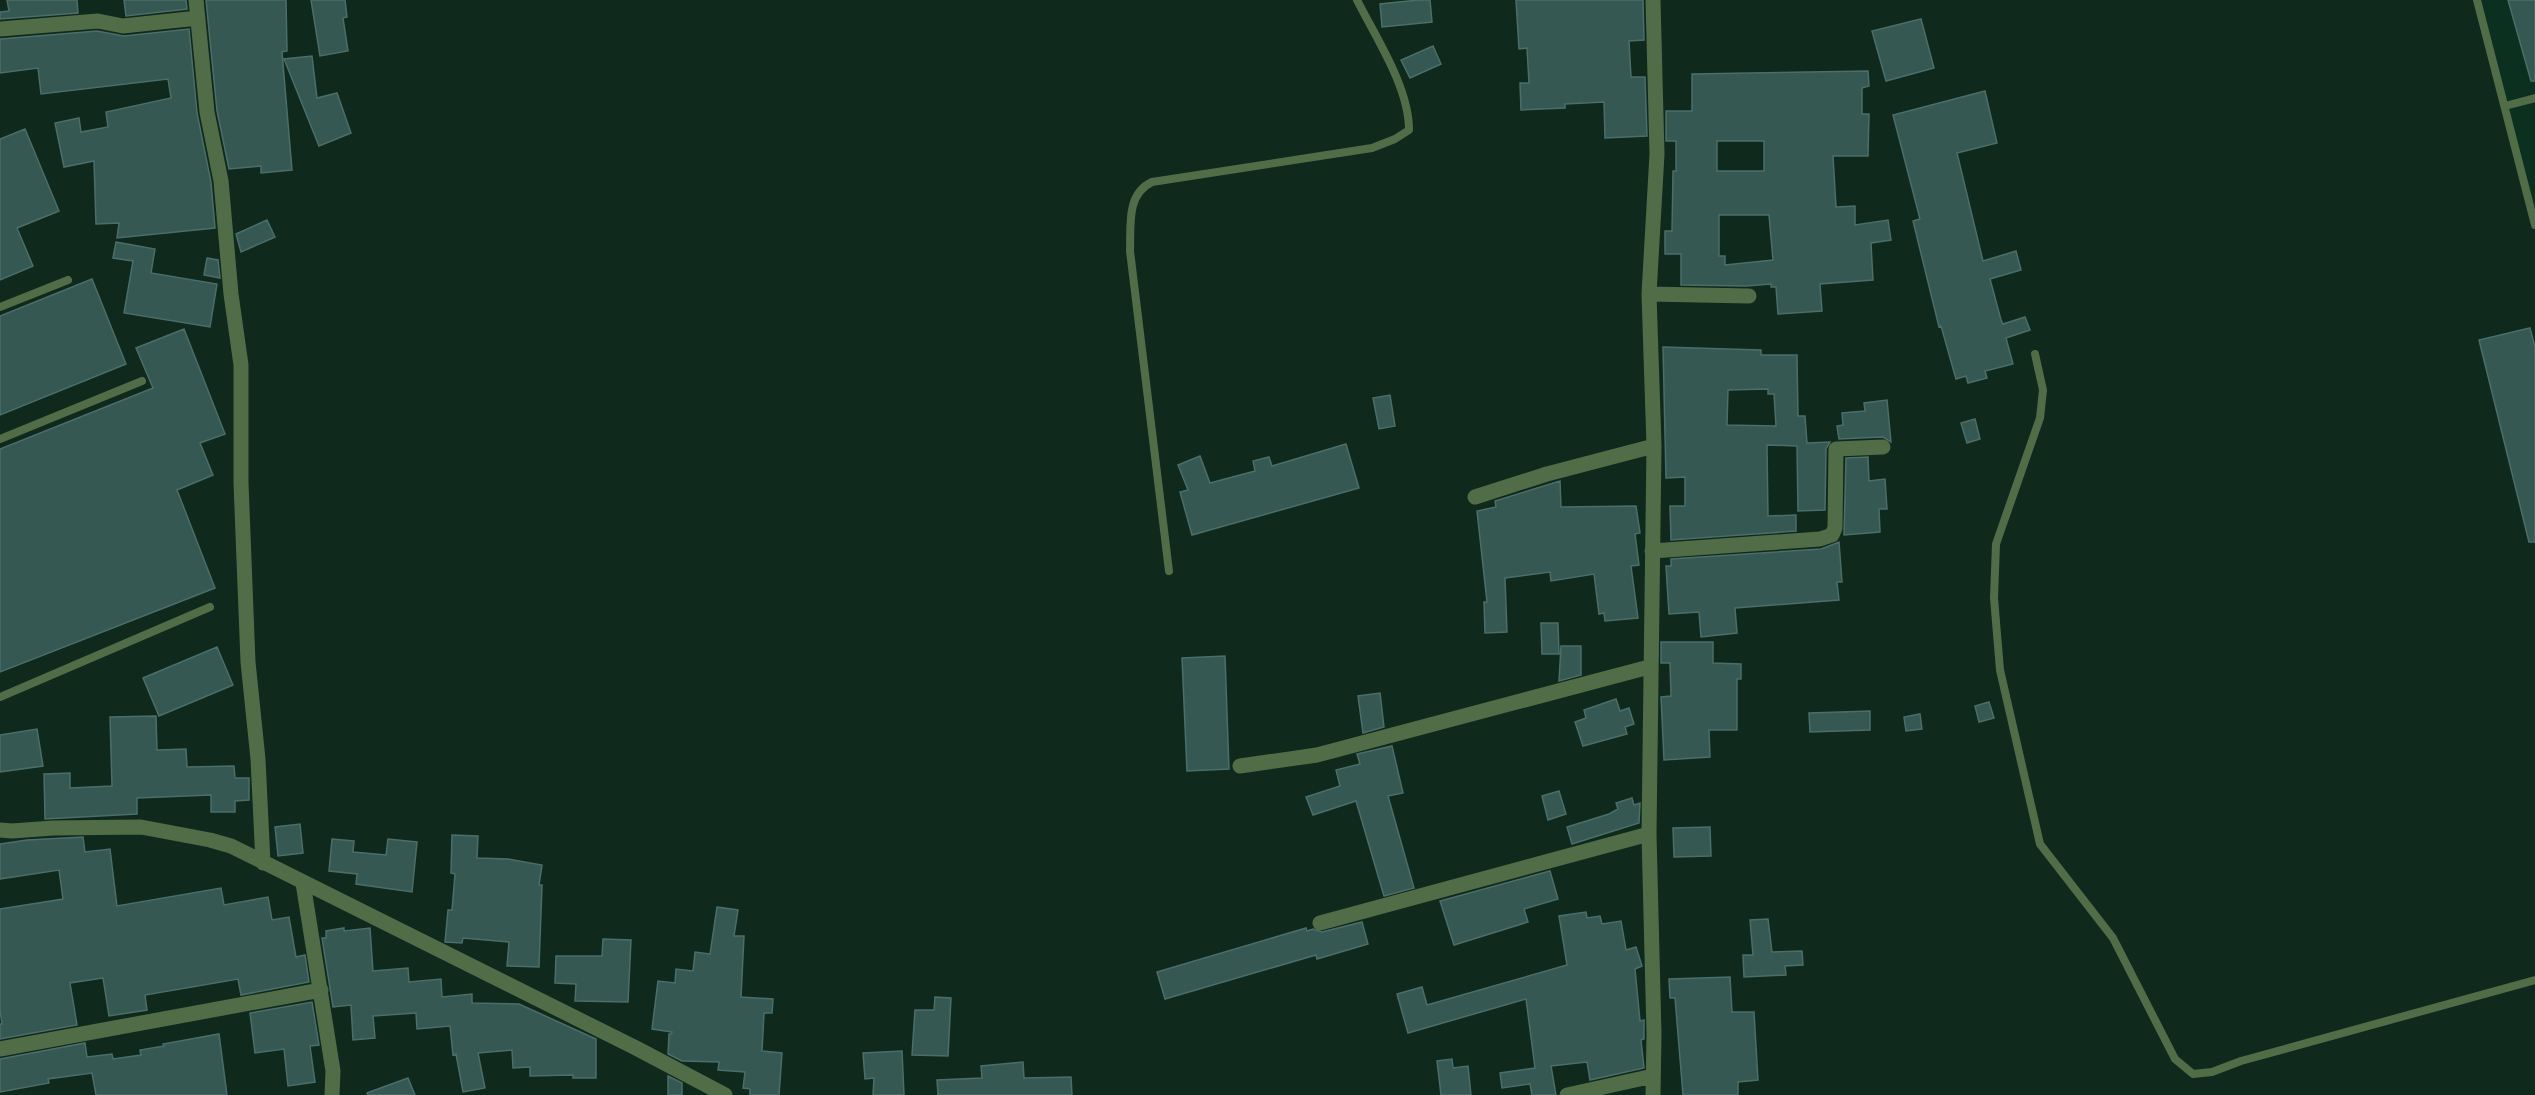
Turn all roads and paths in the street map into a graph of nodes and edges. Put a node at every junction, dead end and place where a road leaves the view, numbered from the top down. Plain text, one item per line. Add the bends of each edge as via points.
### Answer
1 (196, 0) edge
2 (1357, 0) edge
3 (1653, 0) edge
4 (2477, 0) edge
5 (198, 18) junction
6 (0, 29) edge
7 (2535, 98) edge
8 (2505, 106) junction
9 (2532, 201) edge
10 (2535, 225) edge
11 (68, 280) dead end
12 (1649, 294) junction
13 (1749, 296) dead end
14 (0, 307) edge
15 (2035, 354) dead end
16 (142, 381) dead end
17 (0, 439) edge
18 (1654, 446) junction
19 (1883, 447) dead end
20 (1475, 497) dead end
21 (1652, 551) junction
22 (1169, 571) dead end
23 (210, 607) dead end
24 (1649, 667) junction
25 (0, 697) edge
26 (1240, 766) dead end
27 (0, 830) edge
28 (1649, 834) junction
29 (263, 863) junction
30 (303, 883) junction
31 (1320, 923) dead end
32 (2535, 980) edge
33 (321, 990) junction
34 (0, 1049) edge
35 (1653, 1076) junction
36 (332, 1095) edge
37 (725, 1095) edge
38 (1567, 1095) edge
39 (1653, 1095) edge

1 - 5 street
2 - 22 lane via 1401,89 1409,130 1372,148 1152,182 1141,187 1131,206 1130,251
3 - 12 street via 1657,154
4 - 8 lane
5 - 6 street via 123,26 98,21
5 - 29 street via 241,365 248,662
7 - 8 lane
8 - 9 lane
9 - 10 lane
11 - 14 lane
12 - 13 street
12 - 18 street
15 - 32 lane via 2043,390 2040,418 1996,544 1994,598 2000,670 2040,844 2113,938 2175,1059 2193,1074 2212,1072 2241,1060
16 - 17 lane
18 - 20 street
18 - 21 street
19 - 21 street via 1836,449 1836,528 1832,535
21 - 24 street
23 - 25 lane
24 - 26 street via 1317,755
24 - 28 street
27 - 29 street via 141,827 231,846
28 - 31 street
28 - 35 street
29 - 30 street
30 - 33 street
30 - 37 street
33 - 34 street
33 - 36 street via 333,1071
35 - 38 street
35 - 39 street

